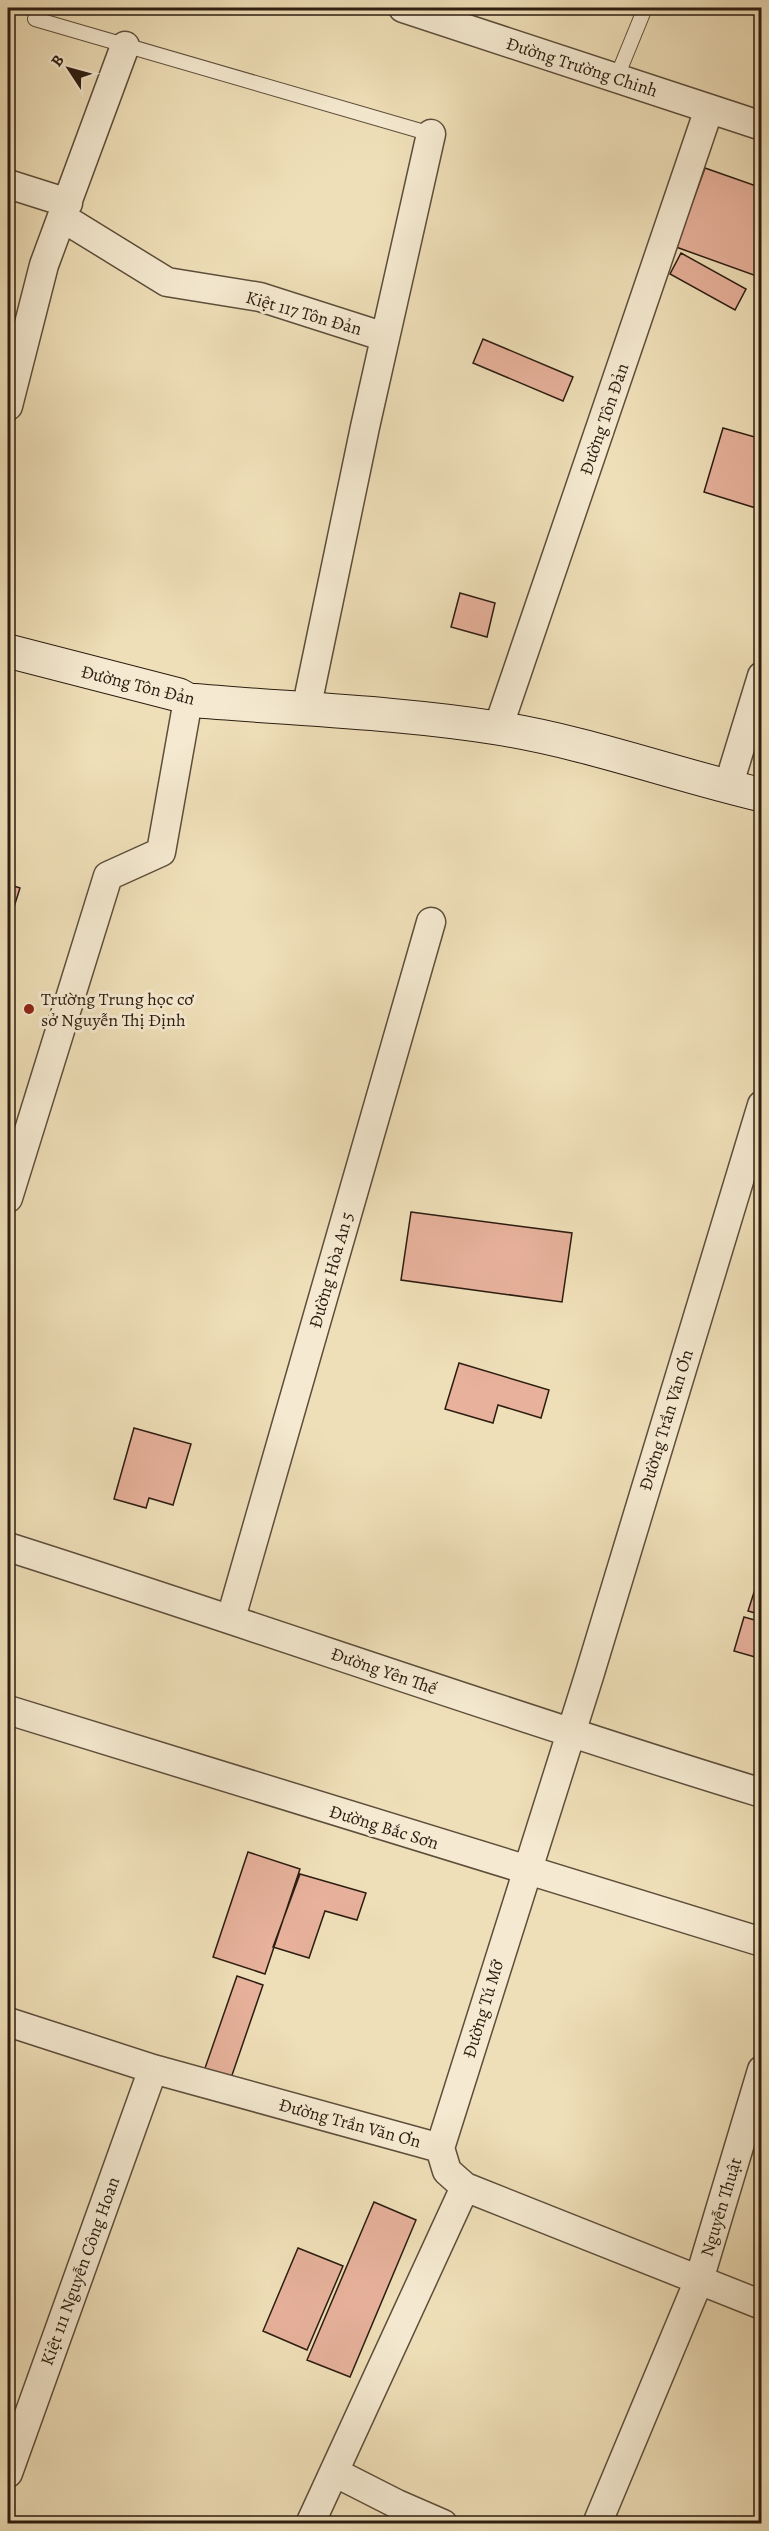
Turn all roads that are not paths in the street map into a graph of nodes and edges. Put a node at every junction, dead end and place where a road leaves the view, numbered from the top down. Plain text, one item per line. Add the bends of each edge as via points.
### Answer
1 (403, 8) edge
2 (645, 8) edge
3 (35, 19) dead end
4 (125, 46) junction
5 (616, 79) junction
6 (709, 109) junction
7 (762, 126) edge
8 (431, 134) joint
9 (8, 184) edge
10 (66, 210) junction
11 (385, 337) junction
12 (8, 406) edge
13 (8, 651) edge
14 (762, 676) edge
15 (188, 700) junction
16 (306, 710) junction
17 (498, 728) junction
18 (728, 787) junction
19 (762, 795) edge
20 (430, 922) dead end
21 (762, 1105) edge
22 (8, 1198) edge
23 (8, 1547) edge
24 (231, 1618) junction
25 (8, 1710) edge
26 (571, 1734) junction
27 (762, 1793) edge
28 (542, 1823) joint
29 (526, 1871) junction
30 (762, 1942) edge
31 (8, 2022) edge
32 (153, 2069) junction
33 (762, 2070) edge
34 (440, 2148) junction
35 (465, 2187) junction
36 (699, 2280) junction
37 (762, 2305) edge
38 (334, 2472) junction
39 (8, 2473) edge
40 (310, 2523) edge
41 (443, 2523) edge
42 (597, 2523) edge

1 - 5 street, Đường Trường Chinh
2 - 5 lane
3 - 4 lane
4 - 8 lane
4 - 10 street
5 - 6 street, Đường Trường Chinh
6 - 7 street, Đường Trường Chinh
6 - 17 street, Đường Tôn Đản
8 - 11 street
9 - 10 street, Kiệt 117 Tôn Đản
10 - 11 street, Kiệt 117 Tôn Đản via 167,282 260,297
10 - 12 street via 44,265
11 - 16 street
13 - 15 street, Đường Tôn Đản
14 - 18 street
15 - 16 street, Đường Tôn Đản
15 - 22 street via 160,852 108,876
16 - 17 street, Đường Tôn Đản
17 - 18 street, Đường Tôn Đản
18 - 19 street, Đường Tôn Đản
20 - 24 street, Đường Hòa An 5
21 - 26 street, Đường Trần Văn Ơn
23 - 24 street, Đường Yên Thế
24 - 26 street, Đường Yên Thế
25 - 29 street, Đường Bắc Sơn
26 - 27 street, Đường Yên Thế
26 - 28 street, Đường Trần Văn Ơn
28 - 29 street, Đường Tú Mỡ
29 - 30 street, Đường Bắc Sơn
29 - 34 street, Đường Tú Mỡ
31 - 32 street, Đường Trần Văn Ơn
32 - 34 street, Đường Trần Văn Ơn
32 - 39 street, Kiệt 111 Nguyễn Công Hoan
33 - 36 street, Nguyễn Thuật
34 - 35 street, Đường Trần Văn Ơn via 447,2171
35 - 36 street, Đường Trần Văn Ơn
35 - 38 street
36 - 37 street, Nguyễn Thuật
36 - 42 street
38 - 40 street
38 - 41 street

